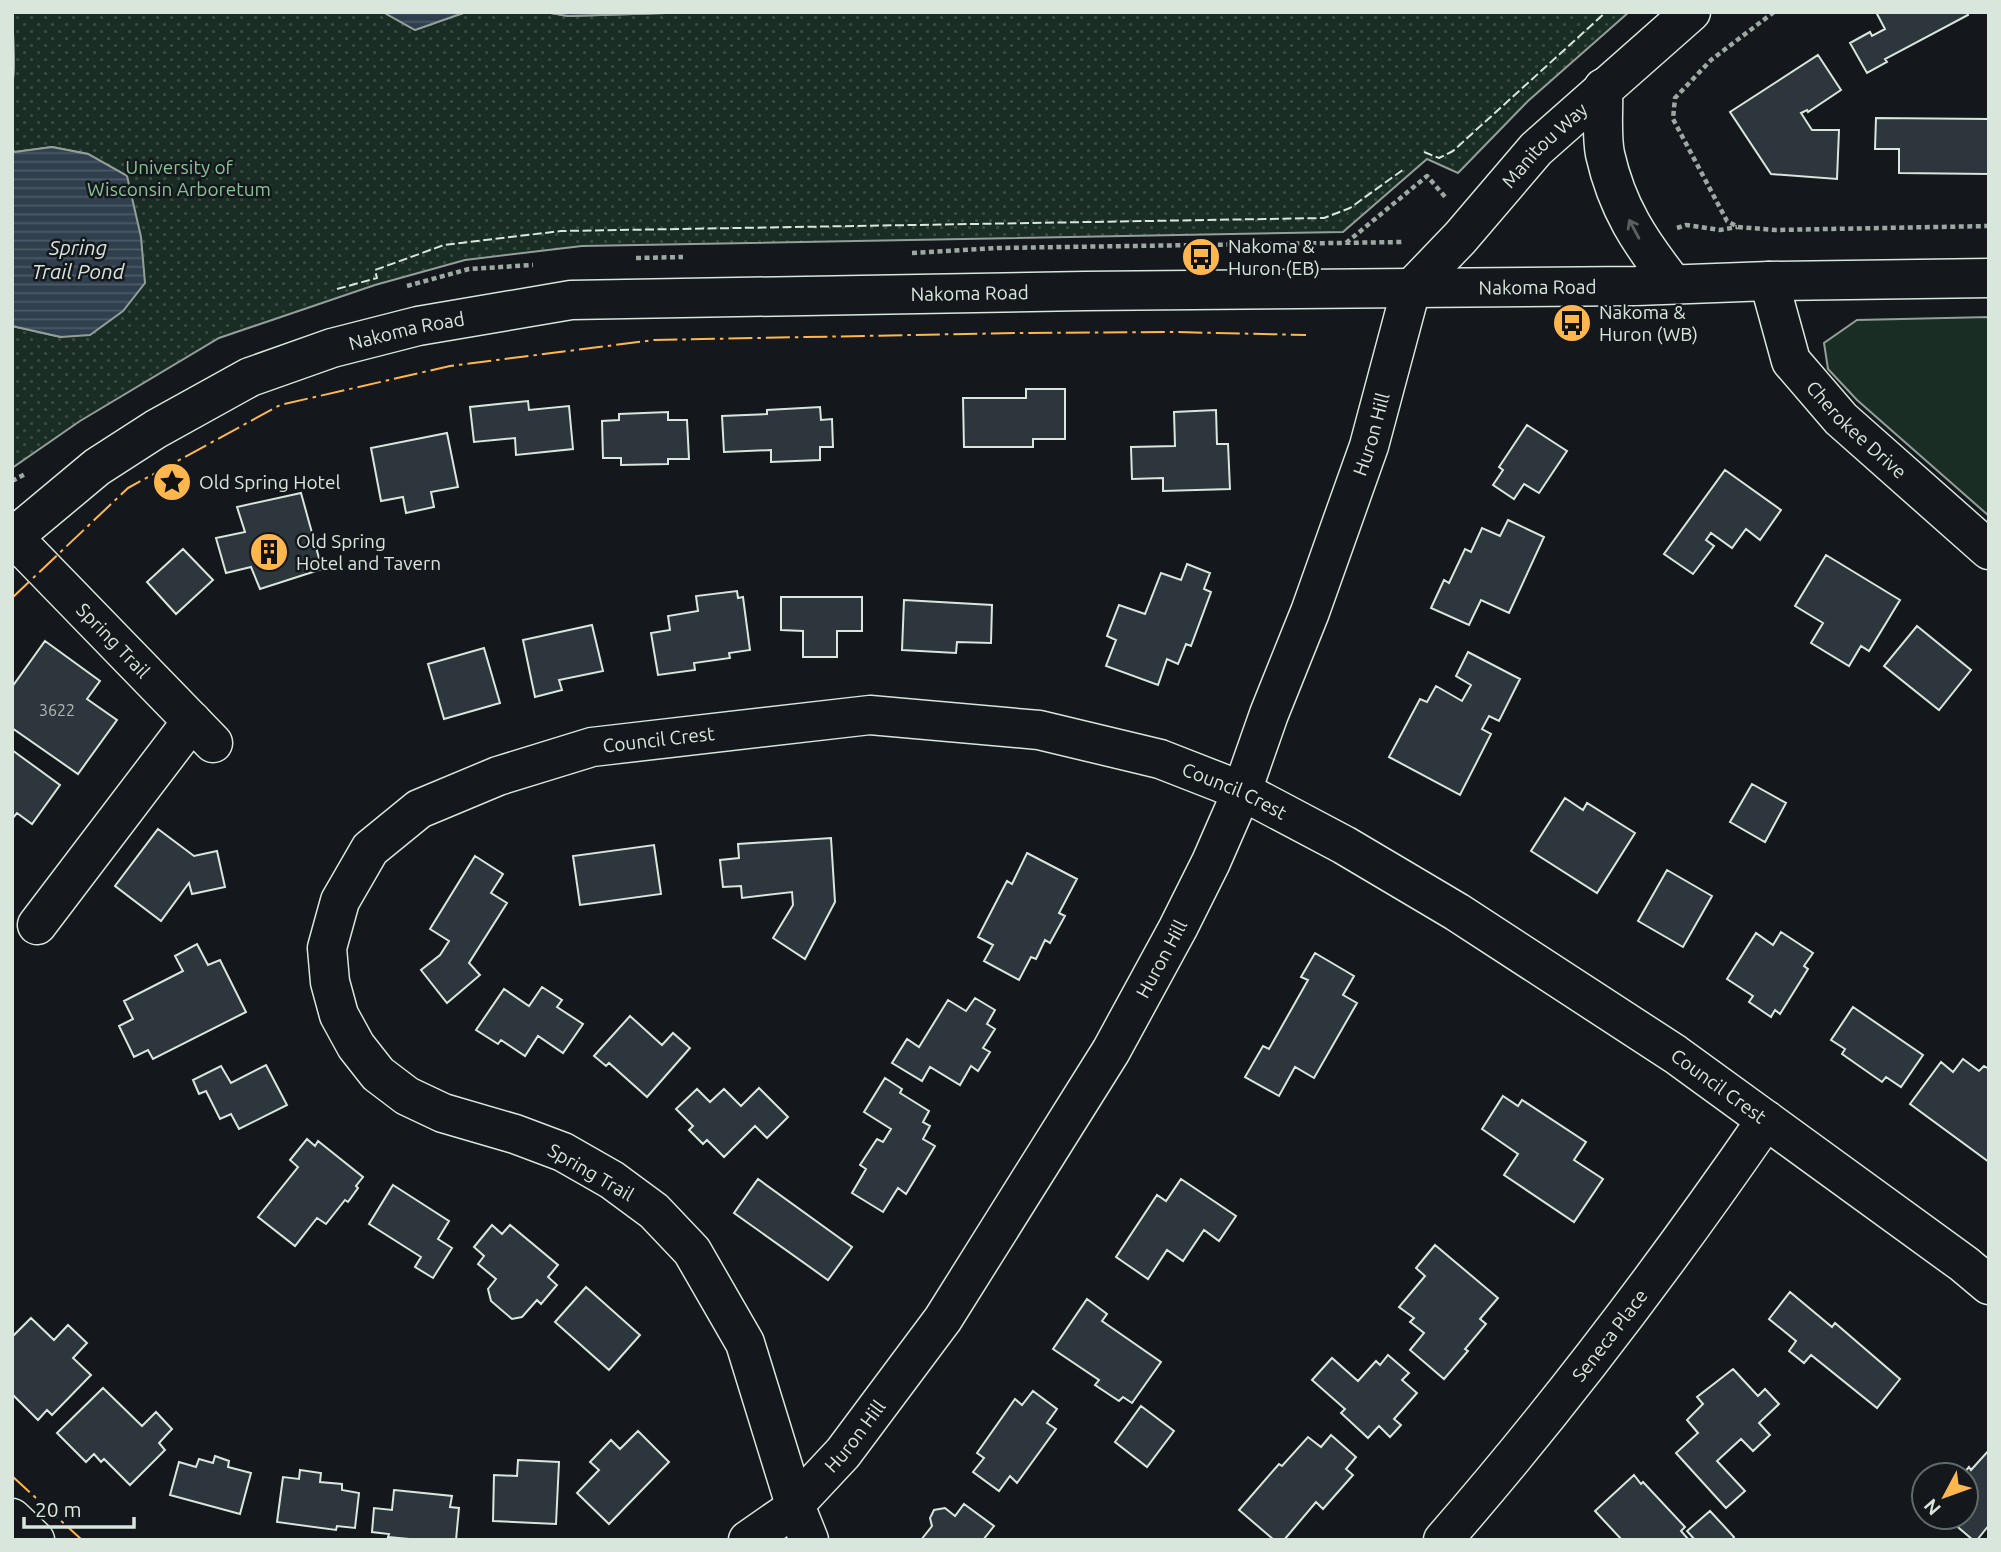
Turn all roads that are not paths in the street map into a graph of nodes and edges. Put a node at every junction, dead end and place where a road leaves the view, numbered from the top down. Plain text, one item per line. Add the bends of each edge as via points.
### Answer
1 (1691, 12) edge
2 (1603, 88) junction
3 (1989, 278) edge
4 (1769, 281) junction
5 (1673, 285) junction
6 (1411, 289) junction
7 (13, 537) edge
8 (1989, 550) edge
9 (1242, 791) junction
10 (370, 849) joint
11 (37, 925) dead end
12 (1766, 1120) junction
13 (1989, 1285) edge
14 (795, 1505) junction
15 (12, 1518) edge
16 (35, 1540) edge
17 (748, 1540) edge
18 (809, 1540) edge
19 (1443, 1540) edge

1 - 2 street, Manitou Way
5 -> 2 street via 1642,245 1619,201 1605,152
2 - 6 street, Manitou Way via 1536,149
3 - 4 street, Nakoma Road
4 - 5 street, Nakoma Road
4 - 8 street, Cherokee Drive via 1791,361 1840,419
5 - 6 street, Nakoma Road
6 - 7 street, Nakoma Road via 571,300 418,326 332,348 250,377 97,467
6 - 9 street, Huron Hill via 1369,446
7 - 11 street, Spring Trail via 202,732
9 - 10 street, Council Crest via 1160,759 1040,730 870,715 592,747 498,776 419,810
9 - 12 street, Council Crest via 1457,912 1653,1039
9 - 14 street, Huron Hill via 1178,928 1036,1174 943,1319 843,1453
10 - 14 street, Spring Trail via 340,901 327,948 339,1015 356,1046 378,1074 407,1096 443,1113 563,1152 654,1211 692,1251 745,1343
12 - 13 street, Council Crest
12 - 19 street, Seneca Place via 1584,1368
14 - 17 street, Huron Hill
14 - 18 street, Spring Trail
15 - 16 street

